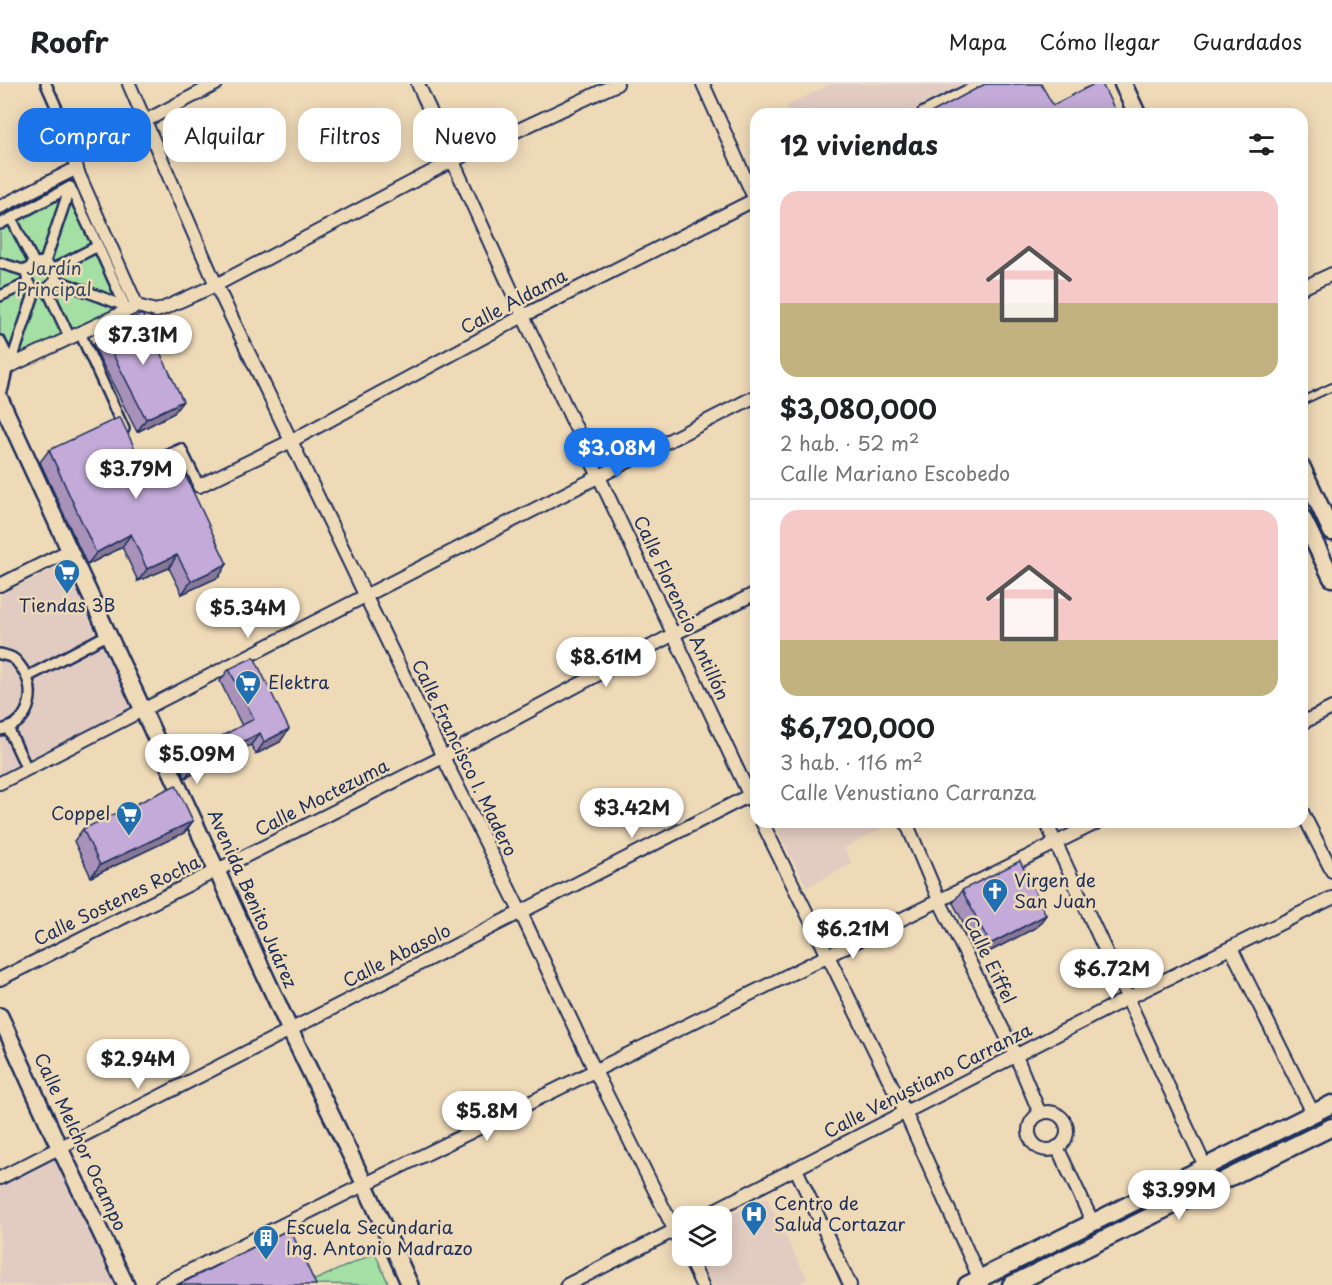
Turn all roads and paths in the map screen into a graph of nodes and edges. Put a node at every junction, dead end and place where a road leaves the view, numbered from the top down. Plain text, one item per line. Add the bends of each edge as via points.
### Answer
1 (46, 84) edge
2 (129, 84) edge
3 (216, 84) edge
4 (418, 84) edge
5 (617, 84) edge
6 (703, 84) edge
7 (982, 84) edge
8 (1123, 84) edge
9 (56, 108) edge
10 (139, 108) edge
11 (429, 108) edge
12 (935, 108) edge
13 (1134, 108) edge
14 (151, 118) edge
15 (518, 130) edge
16 (151, 135) edge
17 (77, 162) joint
18 (448, 162) edge
19 (453, 162) edge
20 (70, 187) junction
21 (750, 187) edge
22 (750, 203) edge
23 (0, 207) edge
24 (11, 218) junction
25 (0, 224) edge
26 (98, 246) junction
27 (0, 262) edge
28 (34, 263) junction
29 (49, 265) junction
30 (26, 271) junction
31 (1332, 274) edge
32 (56, 280) junction
33 (28, 283) junction
34 (216, 285) junction
35 (1308, 285) edge
36 (47, 289) junction
37 (35, 291) junction
38 (0, 296) edge
39 (131, 306) junction
40 (523, 316) junction
41 (74, 333) junction
42 (0, 341) edge
43 (5, 364) edge
44 (1332, 387) edge
45 (0, 388) edge
46 (1308, 398) edge
47 (0, 399) edge
48 (750, 399) edge
49 (127, 436) edge
50 (291, 441) junction
51 (151, 463) edge
52 (599, 476) junction
53 (1308, 478) edge
54 (199, 486) joint
55 (1327, 510) edge
56 (1308, 519) edge
57 (1308, 531) edge
58 (1332, 532) edge
59 (70, 550) junction
60 (1332, 578) edge
61 (0, 585) edge
62 (366, 596) junction
63 (750, 596) edge
64 (109, 634) junction
65 (674, 634) junction
66 (0, 654) edge
67 (27, 677) junction
68 (1332, 708) edge
69 (144, 710) junction
70 (1308, 720) edge
71 (4, 729) edge
72 (442, 757) junction
73 (27, 769) junction
74 (0, 783) edge
75 (750, 788) edge
76 (750, 796) edge
77 (1308, 824) edge
78 (765, 828) edge
79 (909, 828) edge
80 (1049, 828) edge
81 (1086, 828) edge
82 (1055, 843) junction
83 (218, 871) junction
84 (1332, 871) edge
85 (1332, 898) edge
86 (939, 900) junction
87 (521, 914) junction
88 (1231, 948) junction
89 (827, 956) junction
90 (0, 979) edge
91 (1128, 998) junction
92 (0, 1016) edge
93 (290, 1030) junction
94 (1016, 1056) junction
95 (595, 1071) junction
96 (1332, 1104) edge
97 (904, 1112) junction
98 (1313, 1113) junction
99 (1040, 1114) junction
100 (1332, 1127) edge
101 (58, 1146) junction
102 (1057, 1147) junction
103 (1205, 1166) junction
104 (796, 1169) junction
105 (0, 1178) edge
106 (365, 1185) junction
107 (723, 1206) edge
108 (672, 1216) edge
109 (1093, 1223) junction
110 (672, 1232) edge
111 (693, 1266) edge
112 (976, 1283) edge
113 (126, 1285) edge
114 (161, 1285) edge
115 (410, 1285) edge
116 (567, 1285) edge
117 (702, 1285) edge
118 (850, 1285) edge
119 (1011, 1285) edge

1 - 9 street
2 - 10 street, Calle Francisco I. Madero
3 - 14 street
4 - 11 street, Calle Florencio Antillón
5 - 15 street
6 - 21 street
7 - 12 street
8 - 13 main road
16 - 34 street, Calle Francisco I. Madero
17 - 23 street
17 - 39 street
18 - 34 street
19 - 40 street, Calle Florencio Antillón
20 - 24 street
20 - 26 street
20 - 29 street
22 - 40 street, Calle Aldama
24 - 25 street
24 - 28 street
26 - 29 street
26 - 39 street
27 - 30 street
28 - 29 street
28 - 30 street
29 - 32 street
30 - 33 street
31 - 35 street
32 - 36 street
32 - 39 street
33 - 37 street
33 - 38 street
34 - 39 street via 156,311
34 - 50 street, Calle Francisco I. Madero
36 - 37 street
36 - 41 street
37 - 43 street
39 - 41 street
40 - 50 street, Calle Aldama
40 - 52 street, Calle Florencio Antillón
41 - 43 street
41 - 49 street
42 - 43 street
43 - 45 street
44 - 46 lane
47 - 59 street, Avenida Benito Juárez
48 - 52 street
50 - 54 street, Calle Aldama
50 - 62 street, Calle Francisco I. Madero
51 - 54 street via 181,449
52 - 62 street
52 - 65 street, Calle Florencio Antillón
53 - 55 main road
55 - 56 street
55 - 58 main road
57 - 60 main road
59 - 61 street
59 - 64 street, Avenida Benito Juárez
62 - 69 street
62 - 72 street, Calle Francisco I. Madero
63 - 65 street, Calle Moctezuma
64 - 67 street
64 - 69 street, Avenida Benito Juárez
65 - 72 street, Calle Moctezuma
65 - 75 street, Calle Florencio Antillón
66 - 67 street via 15,659
67 - 71 street via 32,692 24,717
68 - 70 street
69 - 73 street
69 - 83 street, Avenida Benito Juárez
71 - 73 street
72 - 83 street, Calle Moctezuma
72 - 87 street, Calle Francisco I. Madero
73 - 74 street
76 - 87 street, Calle Abasolo
77 - 84 street
78 - 89 street
79 - 86 street, Calle Eiffel
80 - 82 street
81 - 82 street
82 - 86 street
82 - 91 street
83 - 90 street, Calle Sostenes Rocha
83 - 93 street, Avenida Benito Juárez
85 - 88 street, Calle Venustiano Carranza
86 - 89 street
86 - 94 street, Calle Eiffel
87 - 93 street, Calle Abasolo
87 - 95 street, Calle Francisco I. Madero
88 - 91 street, Calle Venustiano Carranza
88 - 98 street
89 - 95 street
89 - 97 street
91 - 94 street, Calle Venustiano Carranza
91 - 103 street
92 - 101 street, Calle Melchor Ocampo
93 - 101 street, Calle Abasolo
93 - 106 street, Avenida Benito Juárez
94 - 97 street, Calle Venustiano Carranza
94 - 99 street, Calle Eiffel
95 - 106 street
95 - 108 street, Calle Francisco I. Madero
96 - 98 main road
97 - 104 street, Calle Venustiano Carranza
97 - 112 street
98 - 103 main road
99 - 102 street via 1051,1113 1064,1122 1065,1139
99 - 102 street via 1032,1122 1030,1138 1041,1149
100 - 119 main road
101 - 105 street, Calle Abasolo
101 - 113 street, Calle Melchor Ocampo
102 - 109 street
103 - 109 main road
104 - 107 street, Calle Venustiano Carranza
104 - 118 street
106 - 114 street
106 - 115 street, Avenida Benito Juárez
109 - 112 main road
110 - 116 street
111 - 117 street

